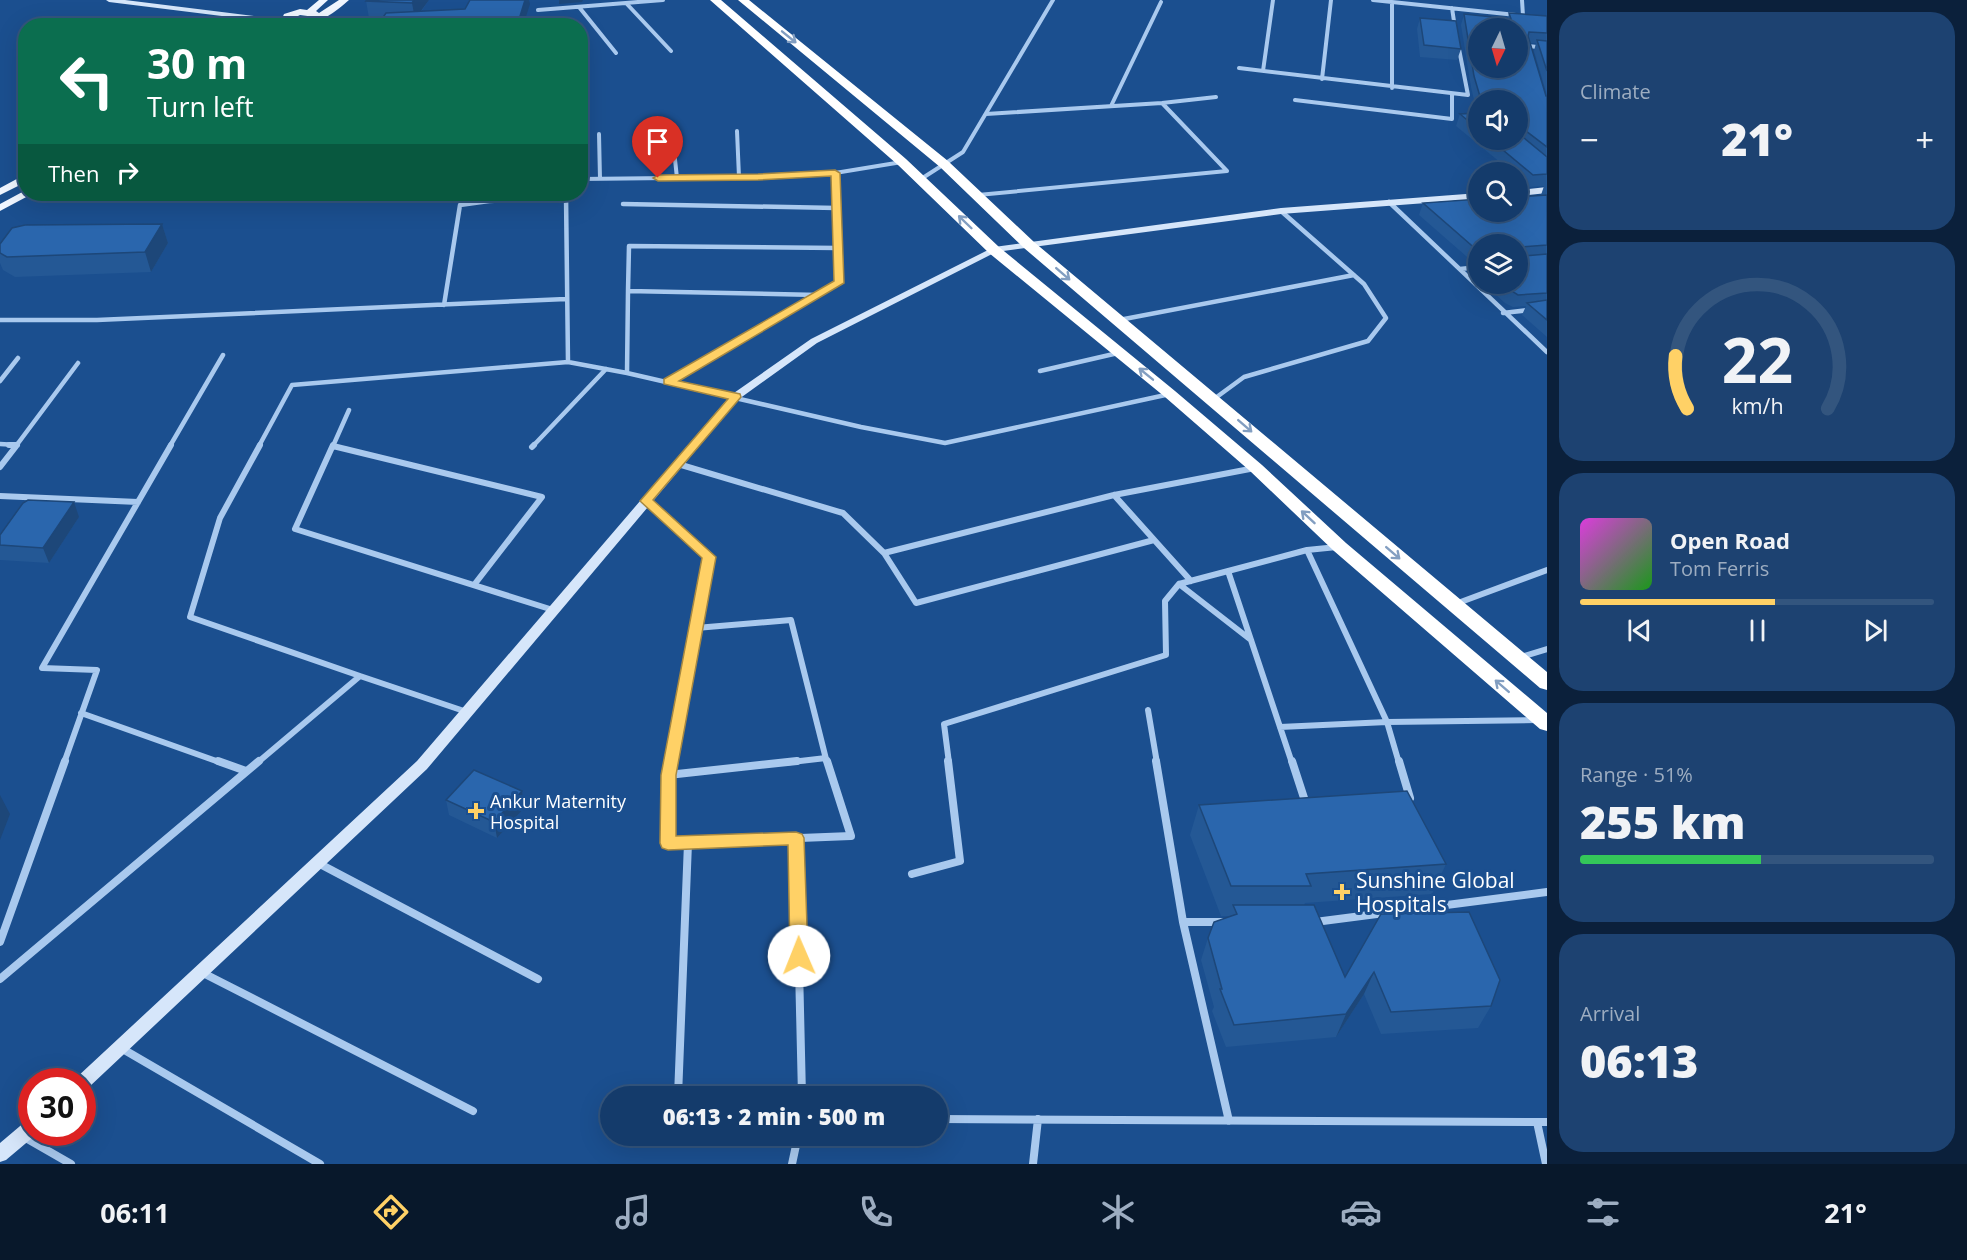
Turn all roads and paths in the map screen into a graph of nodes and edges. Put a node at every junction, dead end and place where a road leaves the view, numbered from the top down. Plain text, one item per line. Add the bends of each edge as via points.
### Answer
1 (109, 0) edge
2 (164, 0) edge
3 (324, 0) edge
4 (345, 0) edge
5 (663, 0) edge
6 (715, 0) edge
7 (743, 0) edge
8 (1053, 0) edge
9 (1273, 0) edge
10 (1331, 0) edge
11 (1373, 0) edge
12 (1521, 0) edge
13 (1161, 2) dead end
14 (1392, 2) junction
15 (1408, 2) edge
16 (626, 3) junction
17 (579, 7) junction
18 (1452, 8) junction
19 (538, 10) dead end
20 (310, 12) junction
21 (1523, 16) junction
22 (1531, 17) edge
23 (255, 18) edge
24 (265, 18) edge
25 (296, 18) edge
26 (319, 18) joint
27 (588, 18) edge
28 (588, 18) edge
29 (1456, 30) edge
30 (1458, 41) edge
31 (1547, 48) edge
32 (671, 51) dead end
33 (616, 54) dead end
34 (1531, 56) edge
35 (1239, 68) dead end
36 (1263, 71) junction
37 (1322, 79) junction
38 (1392, 88) junction
39 (1452, 94) junction
40 (1216, 97) dead end
41 (1295, 100) dead end
42 (1162, 103) junction
43 (1112, 106) junction
44 (986, 114) junction
45 (737, 131) dead end
46 (672, 132) dead end
47 (599, 134) dead end
48 (902, 162) junction
49 (944, 164) junction
50 (835, 173) junction
51 (739, 177) junction
52 (677, 178) junction
53 (588, 179) edge
54 (600, 179) junction
55 (921, 179) junction
56 (18, 182) edge
57 (1547, 190) edge
58 (0, 192) edge
59 (1528, 192) edge
60 (977, 195) junction
61 (1468, 197) edge
62 (18, 198) edge
63 (496, 201) edge
64 (566, 201) edge
65 (1389, 202) junction
66 (623, 204) dead end
67 (0, 208) edge
68 (836, 208) junction
69 (1281, 211) junction
70 (1029, 245) junction
71 (838, 248) junction
72 (994, 250) junction
73 (1468, 268) edge
74 (1460, 269) junction
75 (1354, 275) junction
76 (628, 291) junction
77 (818, 295) junction
78 (566, 299) junction
79 (444, 305) junction
80 (1547, 308) edge
81 (1503, 313) junction
82 (0, 320) edge
83 (1117, 320) junction
84 (1119, 352) junction
85 (1547, 352) edge
86 (223, 355) dead end
87 (18, 358) dead end
88 (78, 363) dead end
89 (568, 363) junction
90 (606, 369) junction
91 (1040, 371) dead end
92 (627, 373) junction
93 (0, 381) edge
94 (669, 382) junction
95 (1170, 394) junction
96 (735, 397) junction
97 (1214, 399) junction
98 (349, 410) dead end
99 (0, 444) edge
100 (17, 445) junction
101 (333, 446) junction
102 (532, 447) dead end
103 (678, 464) junction
104 (0, 467) edge
105 (1256, 468) junction
106 (1114, 495) junction
107 (0, 496) edge
108 (646, 501) junction
109 (138, 502) junction
110 (1154, 540) junction
111 (1340, 547) junction
112 (1306, 550) junction
113 (884, 553) junction
114 (1547, 570) edge
115 (1228, 572) junction
116 (1191, 581) junction
117 (1179, 584) junction
118 (474, 585) junction
119 (1453, 605) junction
120 (553, 610) junction
121 (696, 627) junction
122 (1251, 641) junction
123 (1547, 649) edge
124 (1517, 658) junction
125 (360, 676) junction
126 (1547, 683) edge
127 (1148, 710) dead end
128 (81, 712) junction
129 (468, 712) junction
130 (1388, 722) junction
131 (1544, 722) edge
132 (1280, 727) junction
133 (826, 758) junction
134 (246, 771) junction
135 (668, 775) junction
136 (1413, 810) edge
137 (1310, 816) edge
138 (796, 838) junction
139 (688, 843) junction
140 (318, 863) junction
141 (912, 874) dead end
142 (1547, 892) edge
143 (1183, 922) junction
144 (1228, 922) edge
145 (1306, 922) edge
146 (0, 942) edge
147 (201, 972) junction
148 (0, 979) edge
149 (538, 979) dead end
150 (120, 1048) junction
151 (96, 1070) edge
152 (678, 1086) edge
153 (802, 1086) edge
154 (473, 1111) dead end
155 (948, 1119) edge
156 (1038, 1119) junction
157 (1229, 1121) junction
158 (1542, 1122) edge
159 (18, 1139) edge
160 (46, 1146) edge
161 (796, 1146) edge
162 (0, 1154) edge
163 (70, 1164) edge
164 (320, 1164) edge
165 (792, 1164) edge
166 (1033, 1164) edge
167 (1546, 1164) edge

1 - 23 street
2 - 24 street
3 - 20 main road
4 - 26 main road
5 - 16 street
6 - 48 highway
7 -> 49 highway
8 - 44 street
9 - 36 street
10 - 37 street
11 - 14 street
12 - 21 street
13 - 43 street
14 - 15 street
14 - 38 street
15 - 18 street
16 - 17 street
16 - 32 street
17 - 19 street
17 - 28 street
18 - 21 street
18 - 29 street
20 - 25 main road
20 - 26 main road
21 - 22 street
27 - 33 street
30 - 39 street via 1468,95
31 - 34 street via 1528,46
35 - 36 street
36 - 37 street
37 - 38 street
38 - 39 street
39 - 41 street via 1452,119
40 - 42 street
42 - 43 street
42 - 60 street via 1227,171
43 - 44 street
44 - 49 street via 963,152
45 - 51 street
46 - 52 street
47 - 54 street
48 - 50 street
48 - 55 highway
49 - 55 street
49 - 60 highway
50 - 51 street
50 - 68 street
51 - 52 street
52 - 54 street
53 - 54 street
72 -> 55 highway
56 - 58 main road
57 - 59 street
60 - 70 highway
61 - 65 street
62 - 67 main road
63 - 79 street via 460,205
64 - 78 street
65 - 69 street
65 - 74 street
66 - 68 street
68 - 71 street
69 - 70 street
69 - 75 street
70 - 72 street
70 -> 83 highway
71 - 76 street via 629,246
71 - 77 street via 839,283
72 - 84 highway
72 - 96 street via 814,341
73 - 74 street
74 - 81 street
75 - 83 street
75 - 97 street via 1386,318 1368,341 1244,377
76 - 77 street
76 - 92 street
77 - 94 street
78 - 79 street
78 - 89 street
79 - 82 street via 98,320
80 - 81 street
81 - 85 street
83 - 97 highway
84 - 91 street
95 -> 84 highway
86 - 109 street
87 - 93 street
88 - 100 street
89 - 90 street
89 - 125 street via 292,385 220,518 190,617
90 - 92 street
90 - 102 street
92 - 94 street
94 - 96 street
95 - 96 street via 945,443
95 - 105 highway
96 - 103 street
97 -> 119 highway
98 - 101 street
99 - 100 street
100 - 104 street
101 - 118 street via 295,529
101 - 118 street via 542,497
103 - 108 street
103 - 113 street via 843,513
105 - 106 street
111 -> 105 highway
106 - 110 street
106 - 113 street
107 - 109 street
108 - 120 street
108 - 121 street via 709,557
109 - 128 street via 42,668 97,670
110 - 113 street via 916,603
110 - 116 street
111 - 112 street
131 -> 111 highway
112 - 115 street
112 - 130 street
114 - 119 street
115 - 116 street
115 - 122 street
116 - 117 street
117 - 122 street
117 - 141 street via 1165,601 1166,655 944,724 960,861
118 - 120 street
119 - 124 highway
120 - 129 street
121 - 133 street via 791,620
121 - 135 street
122 - 132 street
123 - 124 street
124 - 126 highway
125 - 129 street
125 - 134 street
127 - 143 street
128 - 134 street
128 - 146 street
129 - 140 street via 422,765
130 - 131 street
130 - 132 street
130 - 136 street
132 - 137 street
133 - 135 street
133 - 138 street via 851,836
134 - 148 street
135 - 139 street via 668,843
138 - 139 street
138 - 153 street
139 - 152 street
140 - 147 street
140 - 149 street
142 - 145 street
143 - 144 street
143 - 157 street
147 - 150 street
147 - 154 street
150 - 151 street
150 - 164 street
155 - 156 street
156 - 157 street
156 - 166 street
157 - 158 street
158 - 167 street
159 - 162 street
160 - 163 street
161 - 165 street

